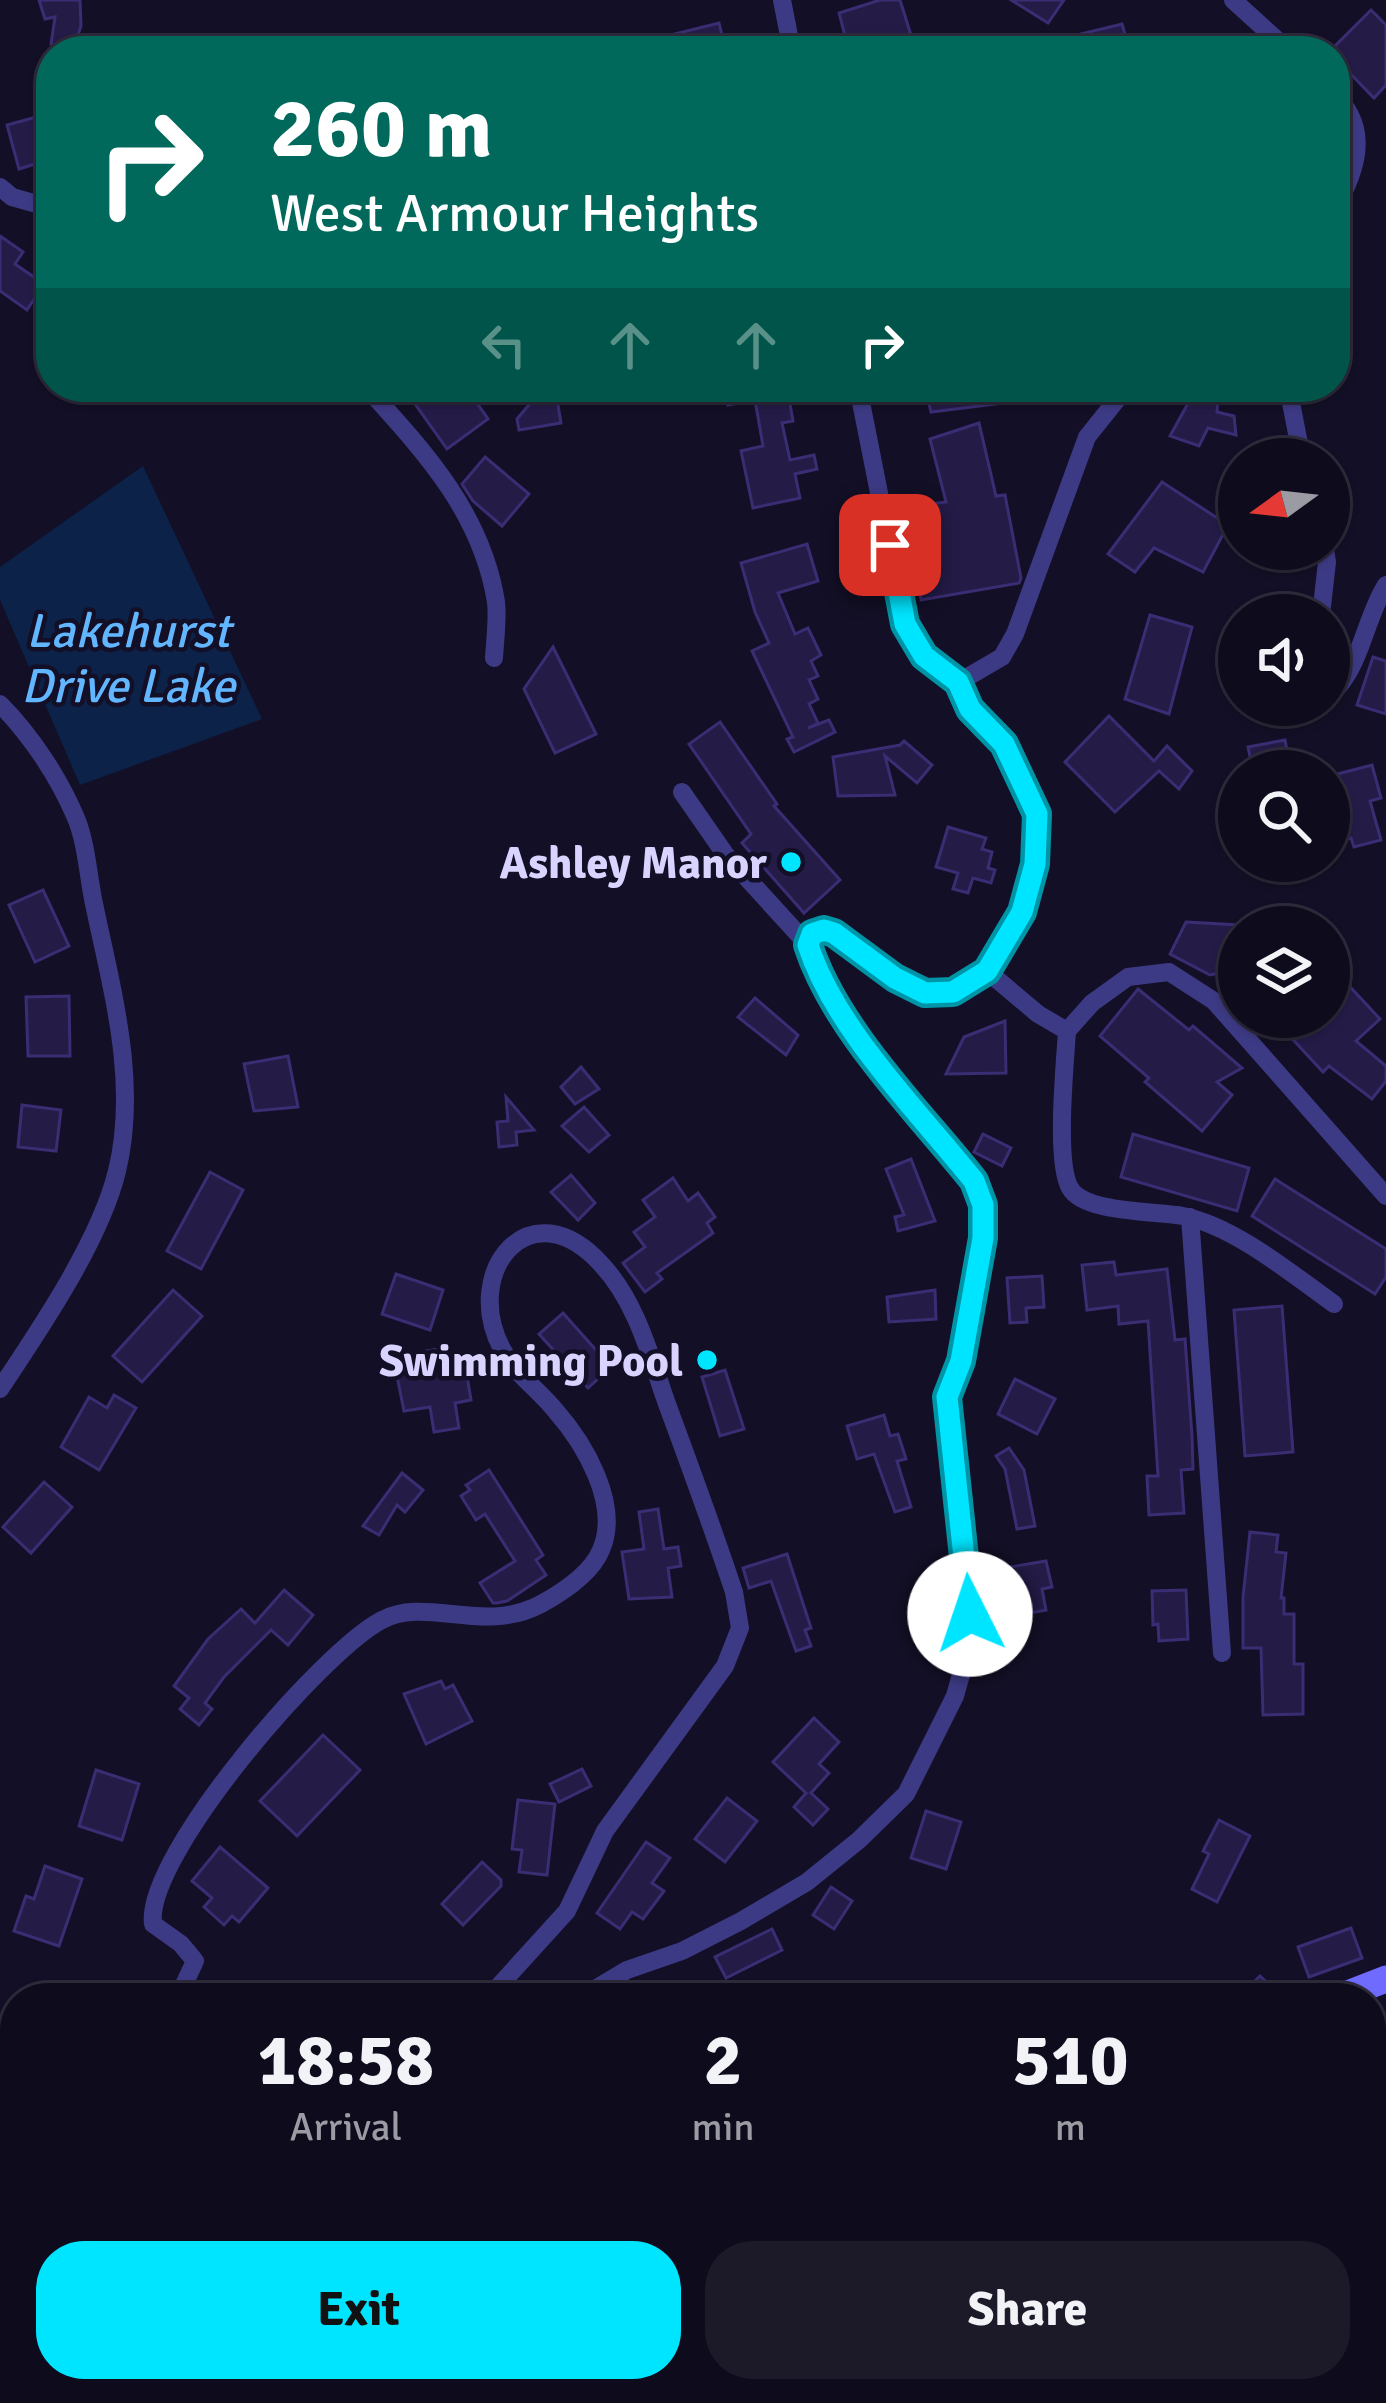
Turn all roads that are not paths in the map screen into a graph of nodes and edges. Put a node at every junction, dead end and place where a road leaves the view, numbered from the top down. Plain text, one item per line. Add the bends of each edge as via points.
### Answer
1 (782, 0) edge
2 (1233, 0) edge
3 (789, 36) edge
4 (1273, 36) edge
5 (1350, 114) edge
6 (1350, 178) edge
7 (0, 187) edge
8 (36, 204) edge
9 (379, 402) edge
10 (861, 402) edge
11 (1114, 402) edge
12 (1291, 402) edge
13 (1298, 438) edge
14 (1386, 586) edge
15 (494, 658) dead end
16 (1350, 673) edge
17 (958, 682) junction
18 (0, 704) edge
19 (682, 792) dead end
20 (808, 945) junction
21 (987, 971) junction
22 (1067, 1031) junction
23 (1386, 1196) edge
24 (1190, 1217) junction
25 (1334, 1304) dead end
26 (0, 1389) edge
27 (1222, 1653) dead end
28 (185, 1983) edge
29 (502, 1983) edge
30 (606, 1983) edge

1 - 3 street
2 - 4 street
5 - 6 street via 1358,140
7 - 8 street
9 - 15 street via 452,488 477,535 496,604
10 - 17 street via 905,624 924,656
11 - 17 street via 1087,437 1016,634 1002,657
12 - 13 street
14 - 16 street
17 - 21 street via 970,709 1004,744 1037,814 1022,912
18 - 26 street via 78,821 121,1033 124,1095 117,1172 85,1249
19 - 20 street via 725,854
20 - 21 street via 812,934 834,933 925,993 953,992
20 - 30 street via 851,1025 974,1181 983,1205 961,1361 947,1397 968,1577 967,1653 955,1696 906,1794 859,1840 742,1921
21 - 22 street
22 - 23 street via 1128,977 1169,972 1214,1000
22 - 24 street via 1069,1187 1088,1205
24 - 25 street
24 - 27 street
28 - 29 street via 195,1961 153,1924 151,1907 245,1751 278,1714 384,1618 412,1611 520,1614 572,1586 601,1550 607,1512 598,1479 556,1410 512,1367 489,1303 494,1268 519,1239 548,1230 600,1262 635,1314 740,1628 725,1666 605,1831 567,1912

